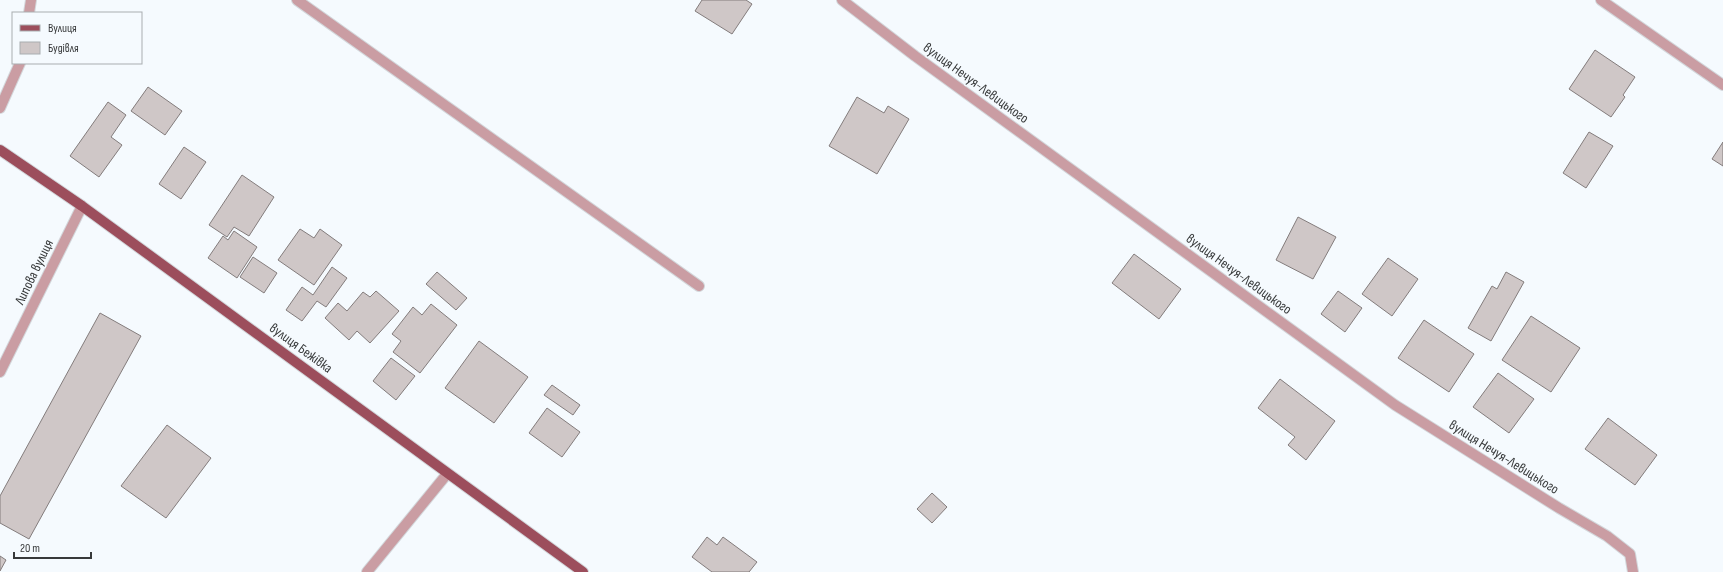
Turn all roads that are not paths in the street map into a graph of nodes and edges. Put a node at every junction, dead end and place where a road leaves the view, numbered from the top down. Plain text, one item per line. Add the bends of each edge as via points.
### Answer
1 (31, 0) edge
2 (297, 0) edge
3 (842, 0) edge
4 (1602, 0) edge
5 (29, 12) edge
6 (20, 64) edge
7 (1723, 85) edge
8 (0, 108) edge
9 (0, 150) edge
10 (82, 206) junction
11 (699, 286) dead end
12 (0, 372) edge
13 (447, 474) junction
14 (367, 572) edge
15 (583, 572) edge
16 (1633, 572) edge

1 - 5 street
2 - 11 street
3 - 16 street, вулиця Нечуя-Левицького via 915,56 1395,405 1607,536 1630,554
4 - 7 street
6 - 8 street
9 - 10 main road, вулиця Бежівка
10 - 12 street, Липова вулиця
10 - 13 main road, вулиця Бежівка
13 - 14 street
13 - 15 main road, вулиця Бежівка

